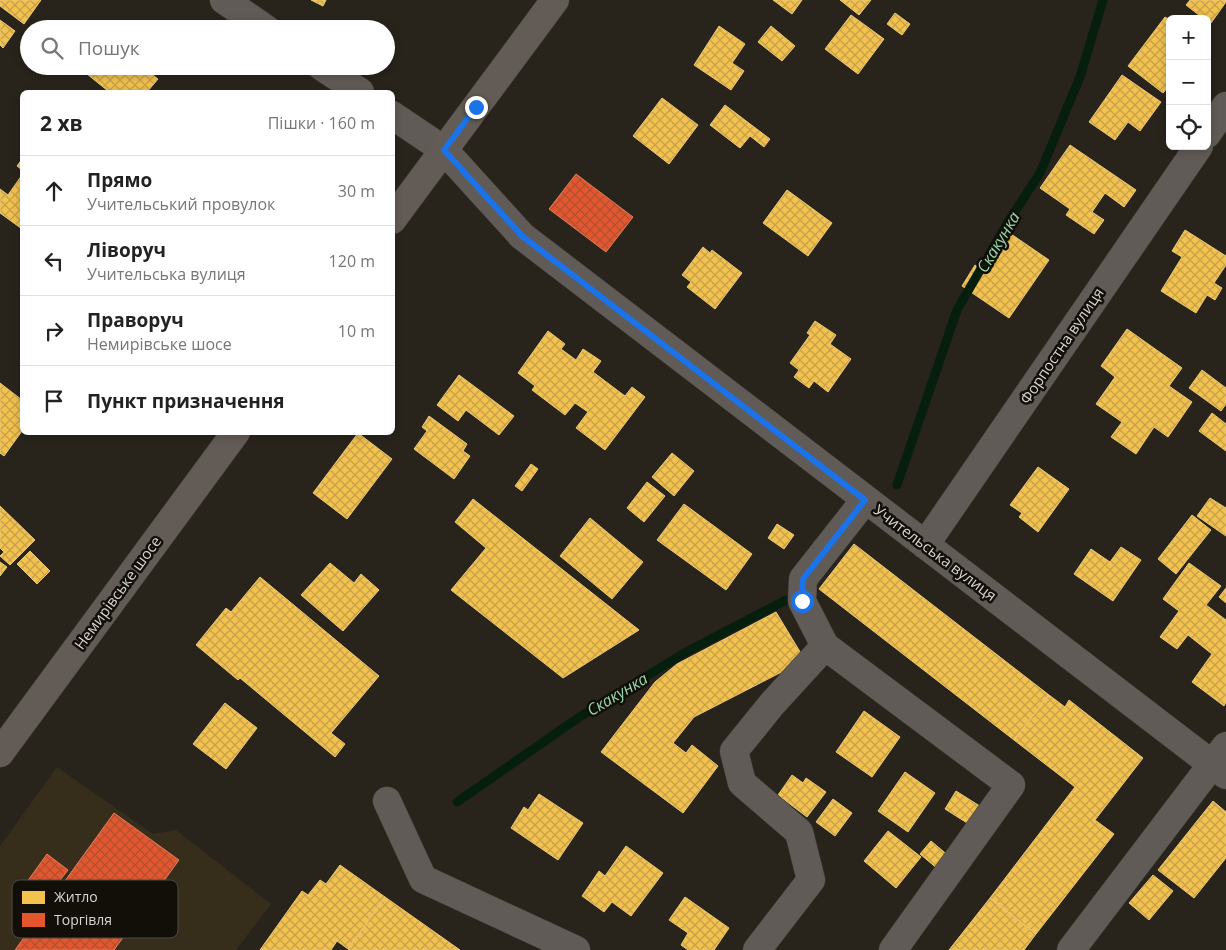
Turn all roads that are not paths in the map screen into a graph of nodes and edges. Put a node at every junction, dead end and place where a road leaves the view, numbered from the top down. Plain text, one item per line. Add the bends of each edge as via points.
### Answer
1 (224, 0) edge
2 (555, 0) edge
3 (253, 20) edge
4 (334, 75) edge
5 (357, 90) edge
6 (1226, 106) edge
7 (395, 117) edge
8 (1211, 128) edge
9 (444, 150) junction
10 (1195, 150) edge
11 (395, 216) edge
12 (234, 435) edge
13 (865, 500) junction
14 (924, 545) junction
15 (825, 646) junction
16 (0, 753) edge
17 (1221, 762) edge
18 (387, 801) dead end
19 (576, 950) edge
20 (757, 950) edge
21 (892, 950) edge
22 (1071, 950) edge

1 - 3 street
2 - 9 main road
4 - 5 street
6 - 8 street
7 - 9 street, Учительська вулиця
9 - 11 main road
9 - 13 street, Учительська вулиця via 522,236
10 - 14 street, Форпостна вулиця
12 - 16 main road, Немирівське шосе
13 - 14 street, Учительська вулиця
13 - 15 street via 803,579 802,601
14 - 17 street, Учительська вулиця
15 - 20 street via 734,752 742,783 799,832 811,880
15 - 21 street via 1011,785
17 - 22 street
18 - 19 street via 423,878

